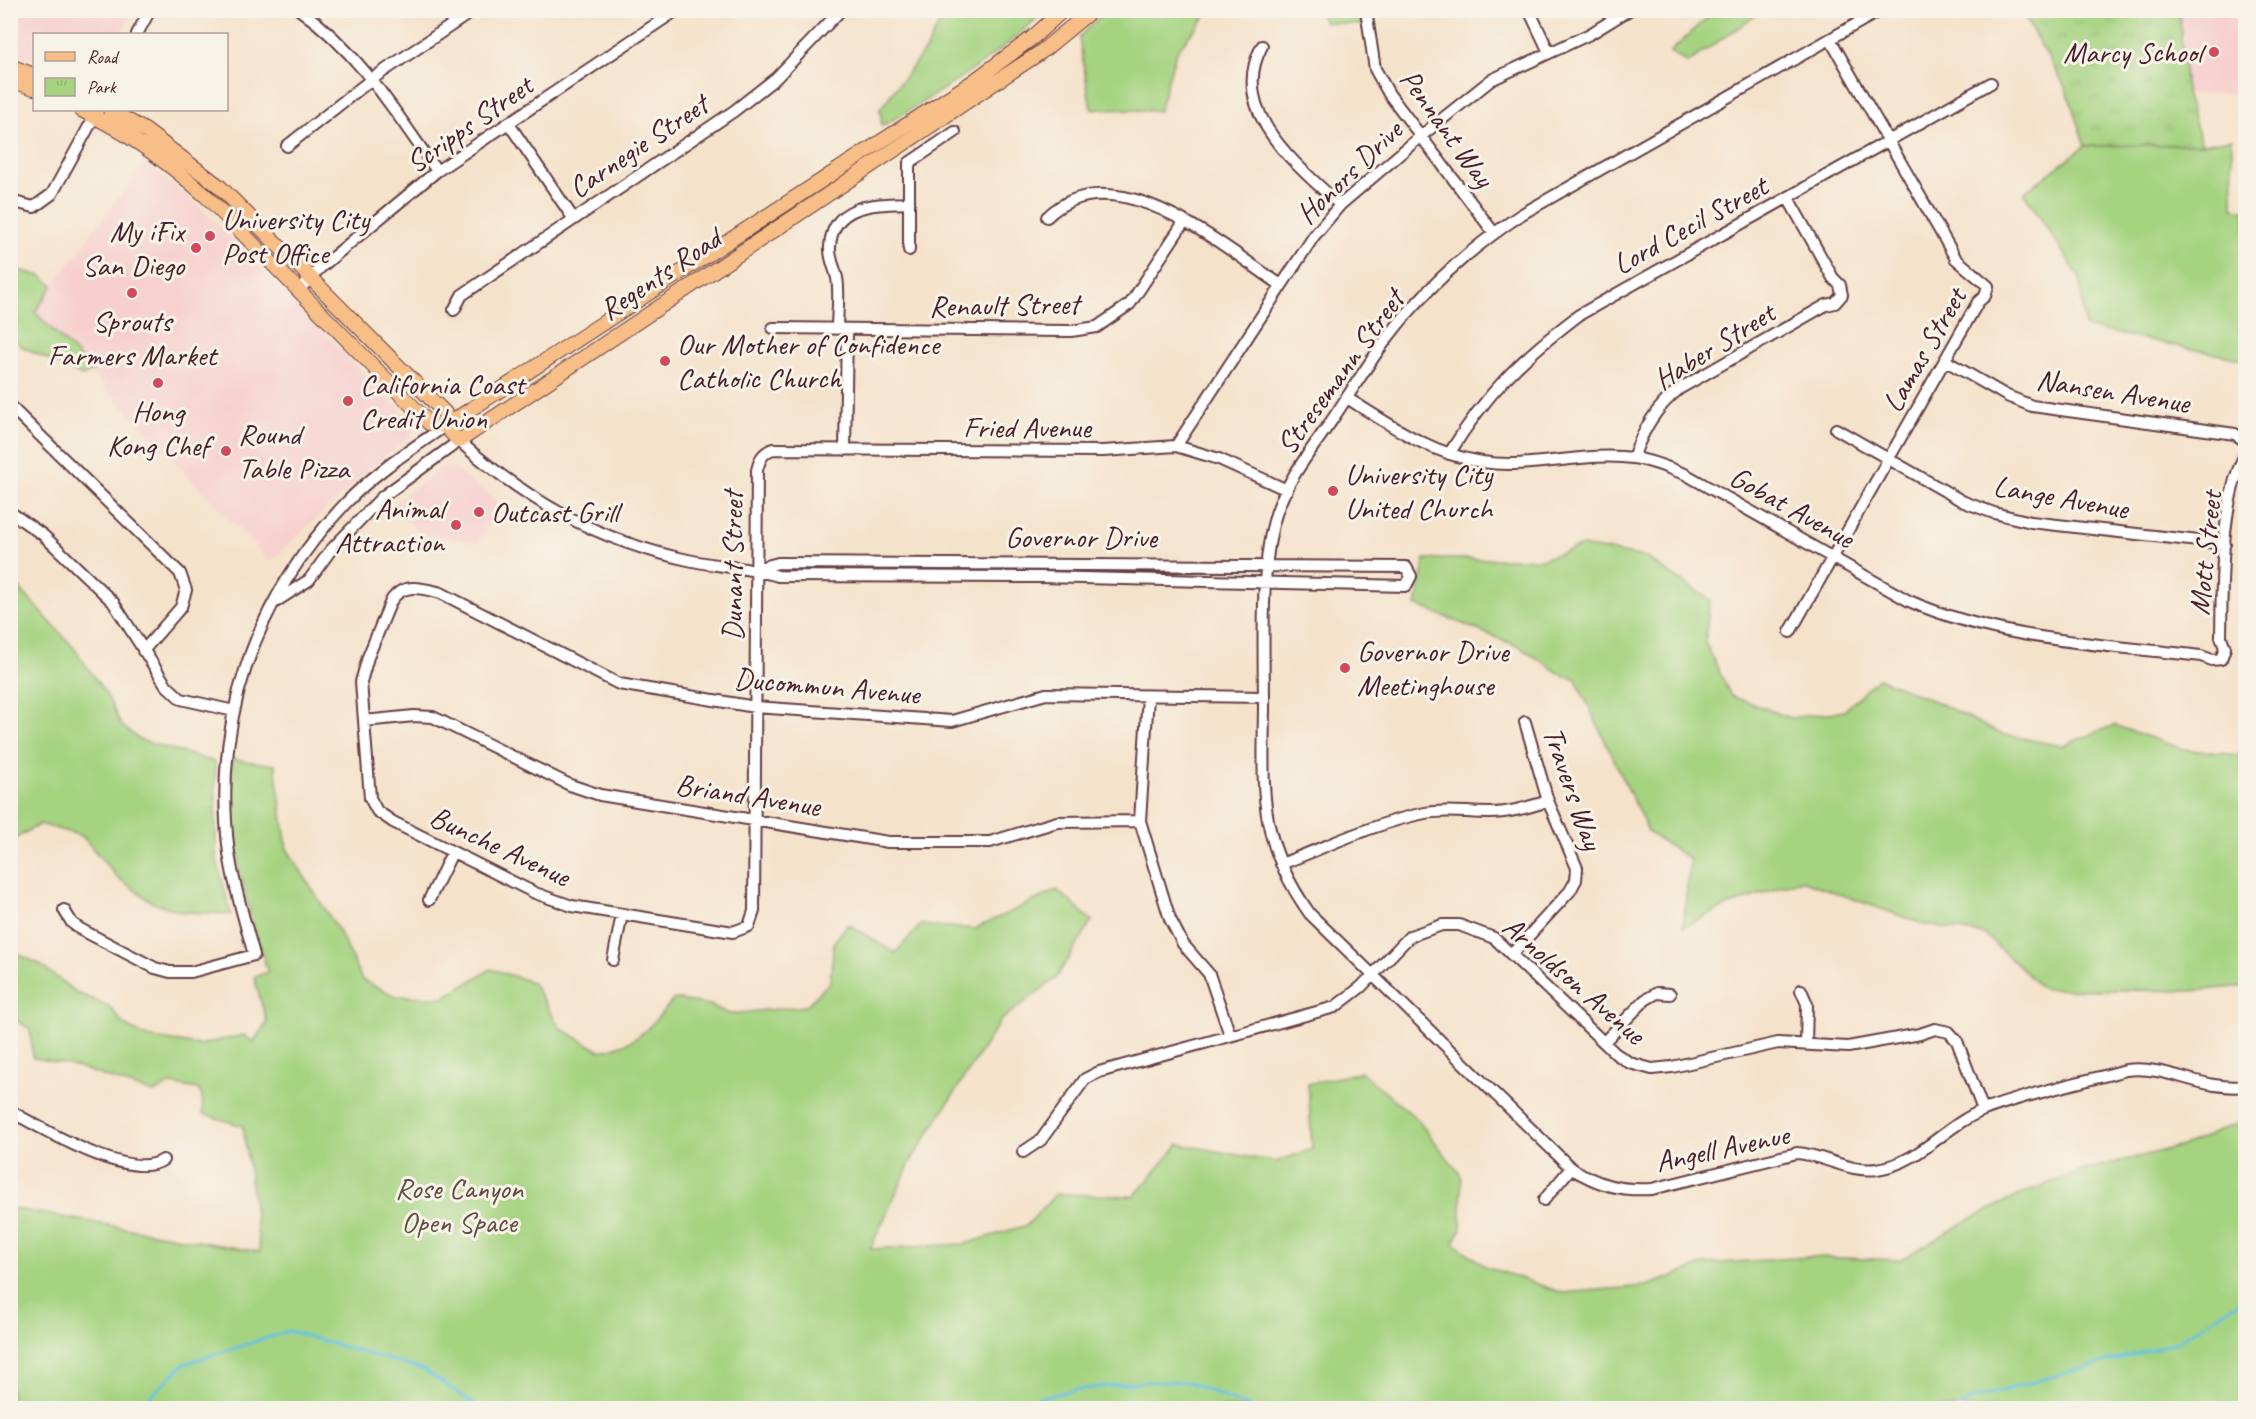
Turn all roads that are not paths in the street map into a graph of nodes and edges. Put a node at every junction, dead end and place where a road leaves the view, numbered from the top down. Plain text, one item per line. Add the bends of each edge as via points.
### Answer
1 (150, 10) edge
2 (300, 10) edge
3 (474, 10) edge
4 (677, 10) edge
5 (840, 10) edge
6 (1063, 10) edge
7 (1092, 10) edge
8 (1366, 10) edge
9 (1529, 10) edge
10 (1629, 10) edge
11 (1881, 10) edge
12 (138, 33) edge
13 (1830, 39) junction
14 (1262, 46) dead end
15 (1549, 52) junction
16 (10, 66) edge
17 (33, 75) edge
18 (372, 79) junction
19 (10, 80) edge
20 (1991, 82) dead end
21 (33, 88) edge
22 (112, 111) edge
23 (96, 113) edge
24 (509, 124) junction
25 (955, 132) dead end
26 (1420, 135) junction
27 (1886, 141) junction
28 (287, 146) dead end
29 (437, 171) junction
30 (1788, 198) junction
31 (10, 201) edge
32 (909, 203) junction
33 (1340, 206) junction
34 (1047, 217) dead end
35 (573, 218) junction
36 (1184, 222) junction
37 (1494, 232) junction
38 (909, 250) dead end
39 (311, 278) junction
40 (1281, 285) junction
41 (299, 290) junction
42 (454, 310) dead end
43 (773, 328) dead end
44 (842, 329) junction
45 (1946, 361) junction
46 (1347, 398) junction
47 (10, 406) edge
48 (445, 426) junction
49 (1836, 429) dead end
50 (459, 441) junction
51 (2245, 441) edge
52 (1176, 446) junction
53 (845, 450) junction
54 (2246, 452) edge
55 (1449, 454) junction
56 (760, 458) joint
57 (1633, 458) junction
58 (1888, 460) junction
59 (1287, 490) junction
60 (10, 512) edge
61 (2225, 544) junction
62 (1832, 558) junction
63 (1267, 565) junction
64 (756, 569) junction
65 (1267, 581) junction
66 (275, 602) junction
67 (1790, 632) dead end
68 (143, 651) junction
69 (2221, 659) joint
70 (1148, 696) junction
71 (1264, 697) junction
72 (755, 707) junction
73 (234, 711) junction
74 (364, 720) junction
75 (1525, 722) dead end
76 (1548, 801) junction
77 (755, 821) junction
78 (1140, 821) junction
79 (452, 853) junction
80 (1281, 864) junction
81 (429, 900) dead end
82 (64, 910) dead end
83 (621, 914) junction
84 (748, 926) joint
85 (1512, 954) junction
86 (613, 960) dead end
87 (1372, 975) junction
88 (1801, 990) dead end
89 (1670, 994) dead end
90 (1230, 1035) junction
91 (1604, 1042) junction
92 (1806, 1044) junction
93 (2246, 1086) edge
94 (1983, 1110) junction
95 (10, 1111) edge
96 (1023, 1152) dead end
97 (163, 1160) dead end
98 (1570, 1168) junction
99 (1544, 1200) dead end

1 - 12 street
2 - 18 street via 346,49
3 - 18 street
4 - 24 street, Scripps Street
5 - 35 street, Carnegie Street via 776,78 734,111
6 - 48 main road, Regents Road via 1032,39 974,81
7 - 50 main road, Regents Road via 1041,52
8 - 26 street, Pennant Way via 1375,69
9 - 15 street
10 - 15 street, Honors Drive via 1590,34
11 - 13 street, Stresemann Street
13 - 27 street, Lamas Street
13 - 37 street, Stresemann Street
14 - 33 street via 1252,64 1252,87 1269,133 1287,156
15 - 26 street, Honors Drive via 1491,80
16 - 17 main road
18 - 28 street
18 - 29 street
19 - 21 main road
20 - 27 street, Lord Cecil Street
22 - 39 main road, Governor Drive via 219,186
23 - 31 street via 52,194 34,207
23 - 41 main road, Governor Drive via 181,174
24 - 29 street, Scripps Street
24 - 35 street
25 - 32 street via 909,163
26 - 33 street, Honors Drive
26 - 37 street, Pennant Way
27 - 30 street, Lord Cecil Street
27 - 45 street, Lamas Street via 1956,259 1988,286
29 - 39 street, Scripps Street
30 - 55 street, Lord Cecil Street via 1579,315 1535,348 1474,414
30 - 57 street, Haber Street via 1840,285 1842,295 1835,303 1662,402 1642,434
32 - 38 street
32 - 44 street via 870,204 854,209 842,217 832,233 830,248 838,279
33 - 40 street, Honors Drive
34 - 36 street via 1061,204 1110,195 1164,208
35 - 42 street, Carnegie Street via 462,295
36 - 40 street
36 - 44 street, Renault Street via 1130,304 1096,327 1071,331
37 - 46 street, Stresemann Street via 1414,306
39 - 41 street, Scripps Street
39 - 48 main road, Governor Drive via 445,413
40 - 52 street, Honors Drive
41 - 48 main road, Governor Drive via 429,423
43 - 44 street, Renault Street
44 - 53 street
45 - 51 street, Nansen Avenue via 2032,406 2184,425 2235,434
45 - 58 street, Lamas Street
46 - 55 street, Gobat Avenue via 1414,440
46 - 59 street, Stresemann Street
47 - 68 street via 180,573 186,590 182,607
48 - 50 main road, Governor Drive
48 - 66 street, Regents Road via 346,503 288,573
49 - 58 street, Lange Avenue
50 - 64 street, Governor Drive via 490,470 543,505 605,535 691,561
50 - 66 street, Regents Road via 382,497 330,551 309,580
51 - 54 street, Mott Street
52 - 53 street, Fried Avenue via 1103,452
52 - 59 street, Fried Avenue via 1220,459
53 - 56 street, Fried Avenue via 774,449
54 - 61 street, Mott Street via 2230,503
55 - 57 street, Gobat Avenue via 1517,465
56 - 64 street, Dunant Street
57 - 62 street, Gobat Avenue via 1685,474
58 - 61 street, Lange Avenue via 1964,502 1994,513 2031,522
58 - 62 street, Lamas Street
59 - 63 street, Stresemann Street via 1274,521
60 - 68 street via 43,535 113,603
61 - 69 street, Mott Street via 2221,637 2225,648
62 - 67 street, Lamas Street
62 - 69 street, Gobat Avenue via 1909,601 1984,628
63 - 64 street, Governor Drive via 778,563
63 - 65 street, Stresemann Street
63 - 65 street, Governor Drive via 1406,567 1410,576 1406,586
64 - 65 street, Governor Drive via 778,576
64 - 72 street, Dunant Street
65 - 71 street, Stresemann Street
66 - 73 street, Regents Road via 247,661
68 - 73 street via 166,685 181,699
70 - 71 street, Ducommun Avenue
70 - 72 street, Ducommun Avenue via 1046,694 952,721
70 - 78 street
71 - 80 street, Stresemann Street via 1263,785 1271,842
72 - 74 street, Ducommun Avenue via 619,684 441,593 406,588 391,601 368,657 361,682
72 - 77 street, Dunant Street
73 - 82 street, Regents Road via 226,763 226,824 235,885 254,955 191,972 163,971 80,929
74 - 77 street, Briand Avenue via 433,717 570,786 600,795
74 - 79 street, Bunche Avenue via 370,798 378,811
75 - 76 street, Travers Way
76 - 80 street via 1512,812 1425,813 1390,822
76 - 85 street, Travers Way via 1574,855 1576,880
77 - 78 street, Briand Avenue via 888,842 960,844 990,842 1057,822
77 - 84 street, Dunant Street via 754,911
78 - 90 street via 1170,919 1183,944 1209,974
79 - 81 street
79 - 83 street, Bunche Avenue via 535,893 572,906
80 - 87 street, Stresemann Street via 1310,915
83 - 84 street, Bunche Avenue via 733,932
83 - 86 street
85 - 87 street, Arnoldson Avenue via 1476,929 1442,925 1410,936
85 - 91 street, Arnoldson Avenue
87 - 90 street, Arnoldson Avenue via 1335,1007
87 - 98 street, Angell Avenue
88 - 92 street via 1807,1004
89 - 91 street via 1657,993 1645,1000
90 - 96 street, Arnoldson Avenue via 1085,1079 1041,1140
91 - 92 street, Arnoldson Avenue via 1630,1063 1652,1069 1778,1043
92 - 94 street, Arnoldson Avenue via 1848,1047 1935,1029 1949,1032 1957,1041
93 - 94 street, Angell Avenue via 2210,1087 2146,1068 2126,1070
94 - 98 street, Angell Avenue via 1943,1132 1900,1165 1874,1170 1846,1167 1817,1155 1797,1153 1652,1189 1628,1191 1603,1186
95 - 97 street via 103,1157 156,1165
98 - 99 street

